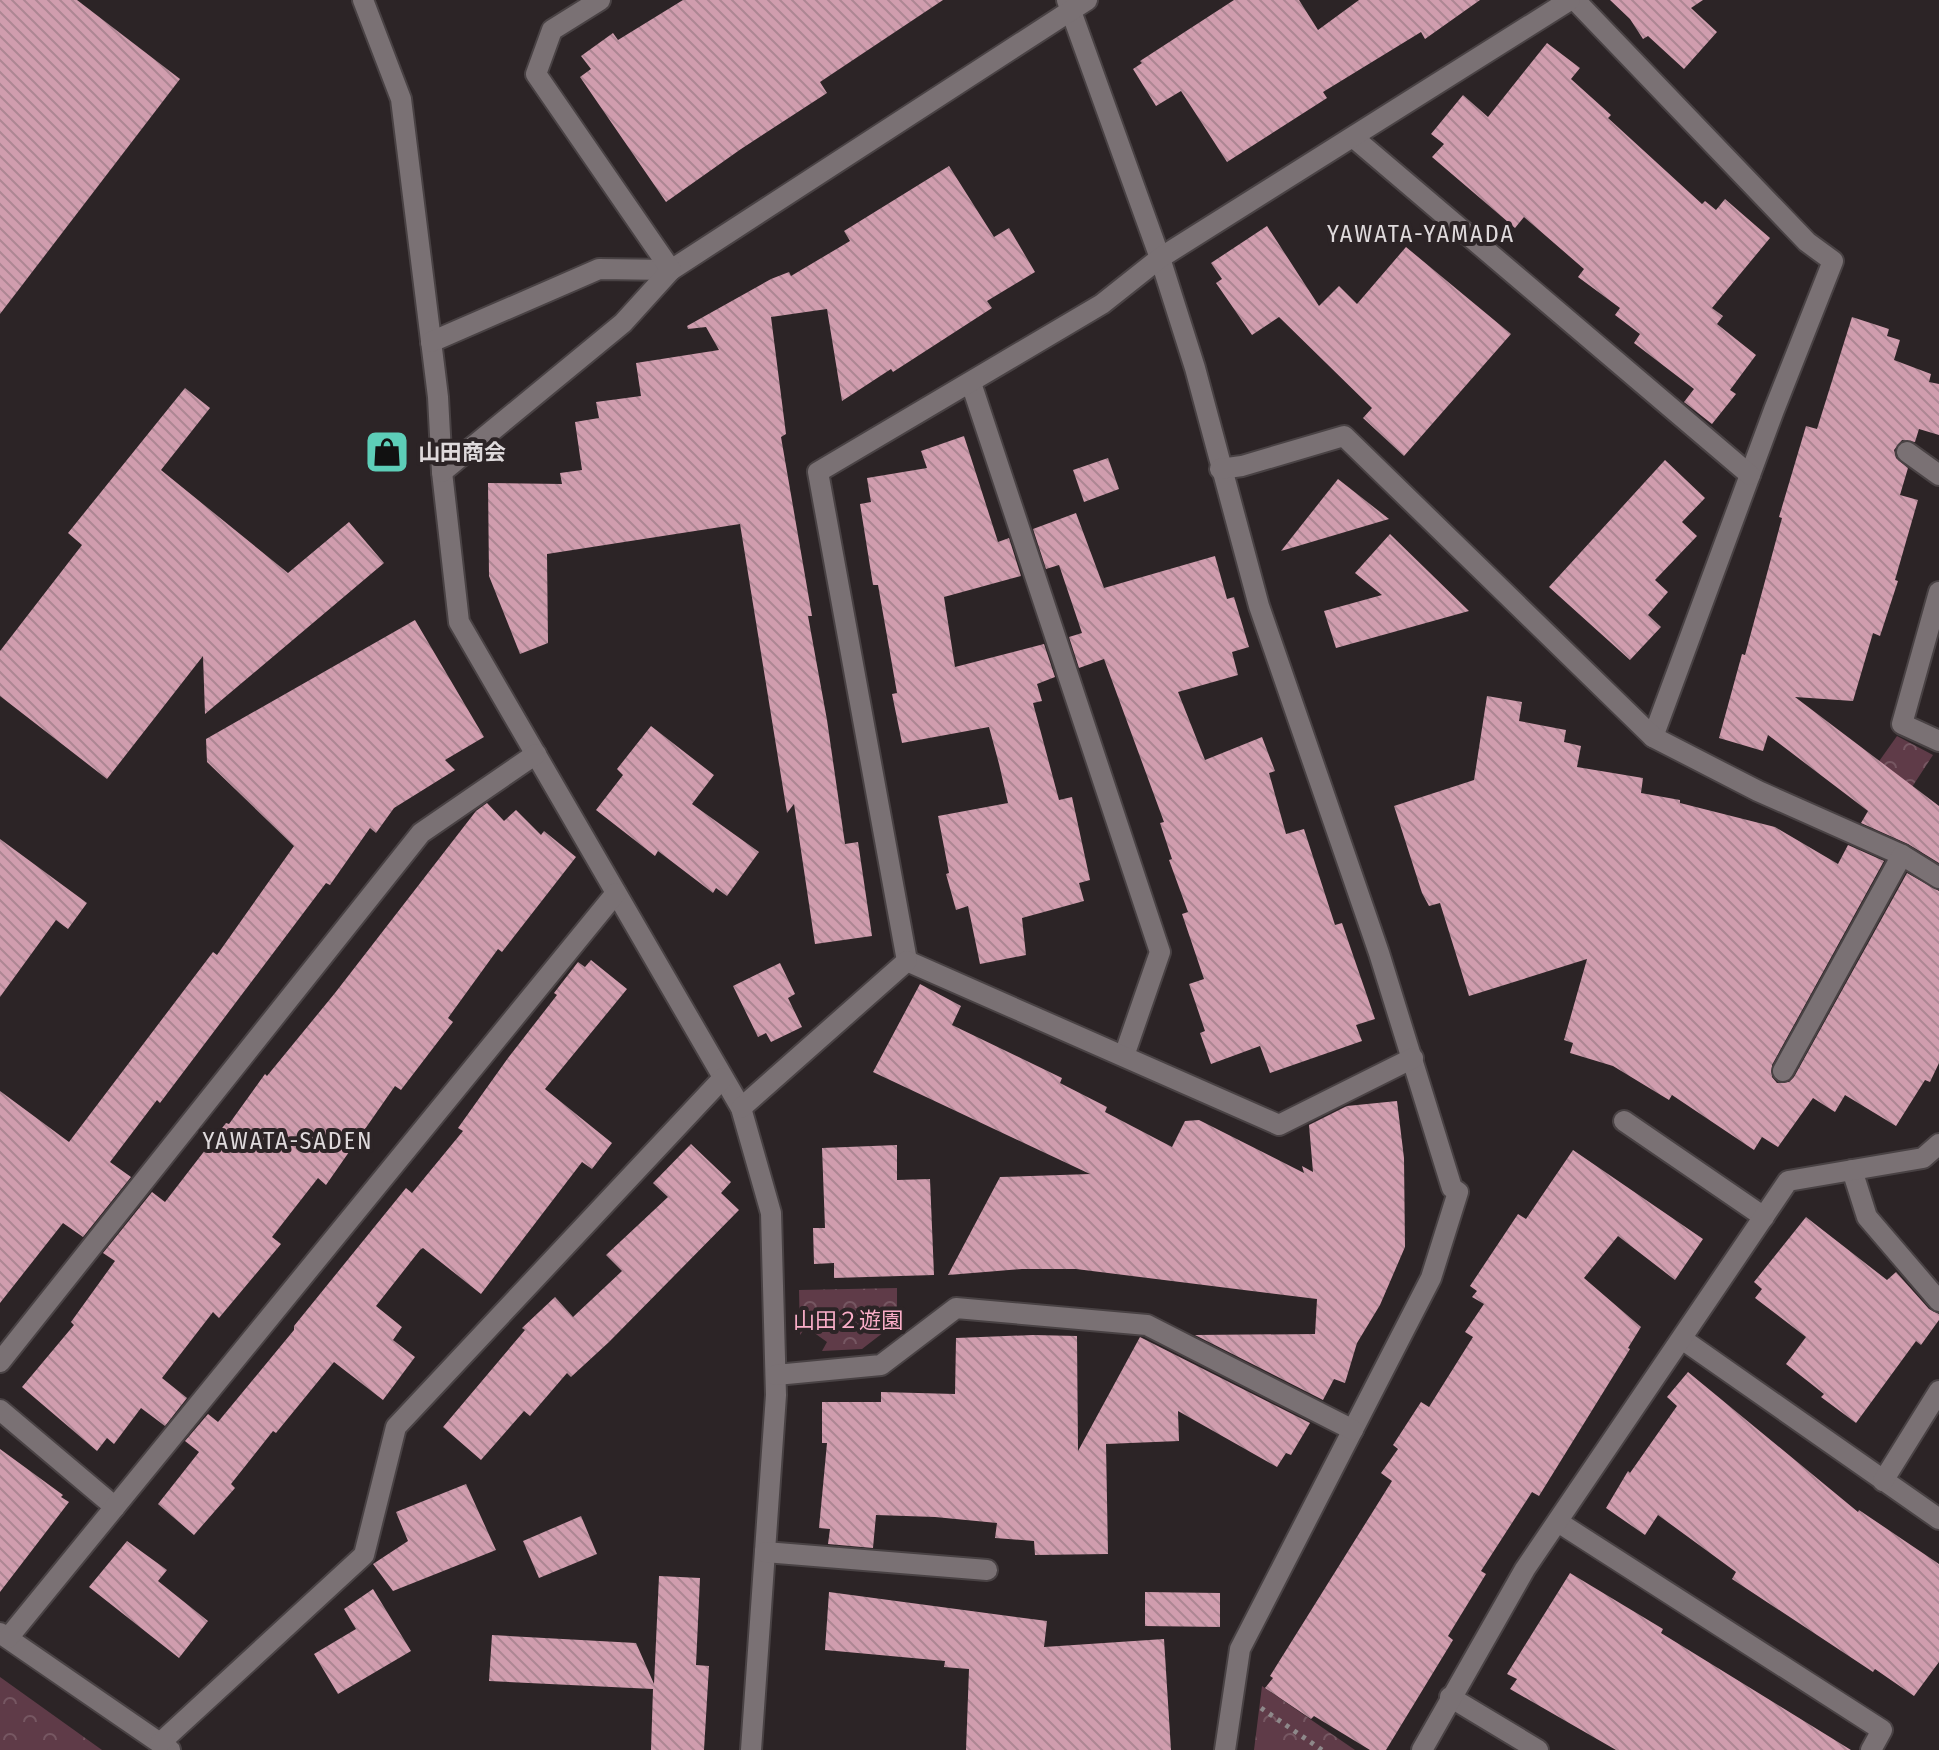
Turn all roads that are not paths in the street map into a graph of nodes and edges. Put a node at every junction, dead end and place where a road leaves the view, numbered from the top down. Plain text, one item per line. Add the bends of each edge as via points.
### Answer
1 (363, 0) edge
2 (600, 0) edge
3 (1573, 0) edge
4 (1075, 4) edge
5 (1354, 138) junction
6 (1160, 258) junction
7 (671, 270) junction
8 (431, 342) junction
9 (971, 383) junction
10 (1907, 452) dead end
11 (1220, 469) junction
12 (442, 472) junction
13 (1750, 475) junction
14 (1939, 475) edge
15 (1939, 592) edge
16 (1653, 737) junction
17 (1939, 741) edge
18 (536, 754) junction
19 (1902, 855) junction
20 (1939, 878) edge
21 (616, 893) junction
22 (907, 961) junction
23 (1124, 1056) junction
24 (1413, 1058) junction
25 (1783, 1071) dead end
26 (723, 1078) junction
27 (741, 1108) junction
28 (1624, 1121) dead end
29 (1939, 1144) edge
30 (1852, 1170) junction
31 (1764, 1217) junction
32 (1939, 1301) edge
33 (1682, 1339) junction
34 (0, 1362) edge
35 (776, 1375) junction
36 (1939, 1391) edge
37 (0, 1410) edge
38 (1353, 1430) junction
39 (1883, 1481) junction
40 (115, 1507) junction
41 (1939, 1519) edge
42 (1558, 1522) junction
43 (765, 1552) junction
44 (987, 1570) dead end
45 (4, 1636) edge
46 (1450, 1697) junction
47 (165, 1747) edge
48 (751, 1750) edge
49 (1225, 1750) edge
50 (1422, 1750) edge
51 (1538, 1750) edge
52 (1871, 1750) edge

1 - 8 street via 401,99
2 - 7 street via 552,30 536,74
3 - 5 street
3 - 13 street via 1807,242 1833,261
4 - 6 street
4 - 7 street
5 - 6 street
5 - 13 street
6 - 9 street via 1102,304
6 - 11 street
7 - 8 street via 599,269
7 - 12 street via 623,323
8 - 12 street
9 - 22 street via 818,472
9 - 23 street via 1160,952
10 - 14 street
11 - 16 street via 1344,436
11 - 24 street via 1259,606
12 - 18 street via 459,622
13 - 16 street
15 - 17 street via 1902,724
16 - 19 street
18 - 21 street
18 - 34 street via 421,833
19 - 20 street
19 - 25 street
21 - 26 street
21 - 40 street
22 - 23 street
22 - 27 street
23 - 24 street via 1279,1125
24 - 38 street via 1452,1188 1458,1192 1431,1278
26 - 27 street
26 - 47 street via 396,1427 364,1555
27 - 35 street via 771,1213
28 - 31 street
29 - 30 street via 1923,1158
30 - 31 street via 1788,1181
30 - 32 street via 1867,1217
31 - 33 street
33 - 39 street
33 - 42 street
35 - 38 street via 881,1365 956,1308 1147,1325
35 - 43 street
36 - 39 street
37 - 40 street
38 - 49 street via 1240,1649
39 - 41 street
40 - 45 street
42 - 46 street
42 - 52 street via 1882,1730
43 - 44 street
43 - 48 street
45 - 47 street
46 - 50 street
46 - 51 street

